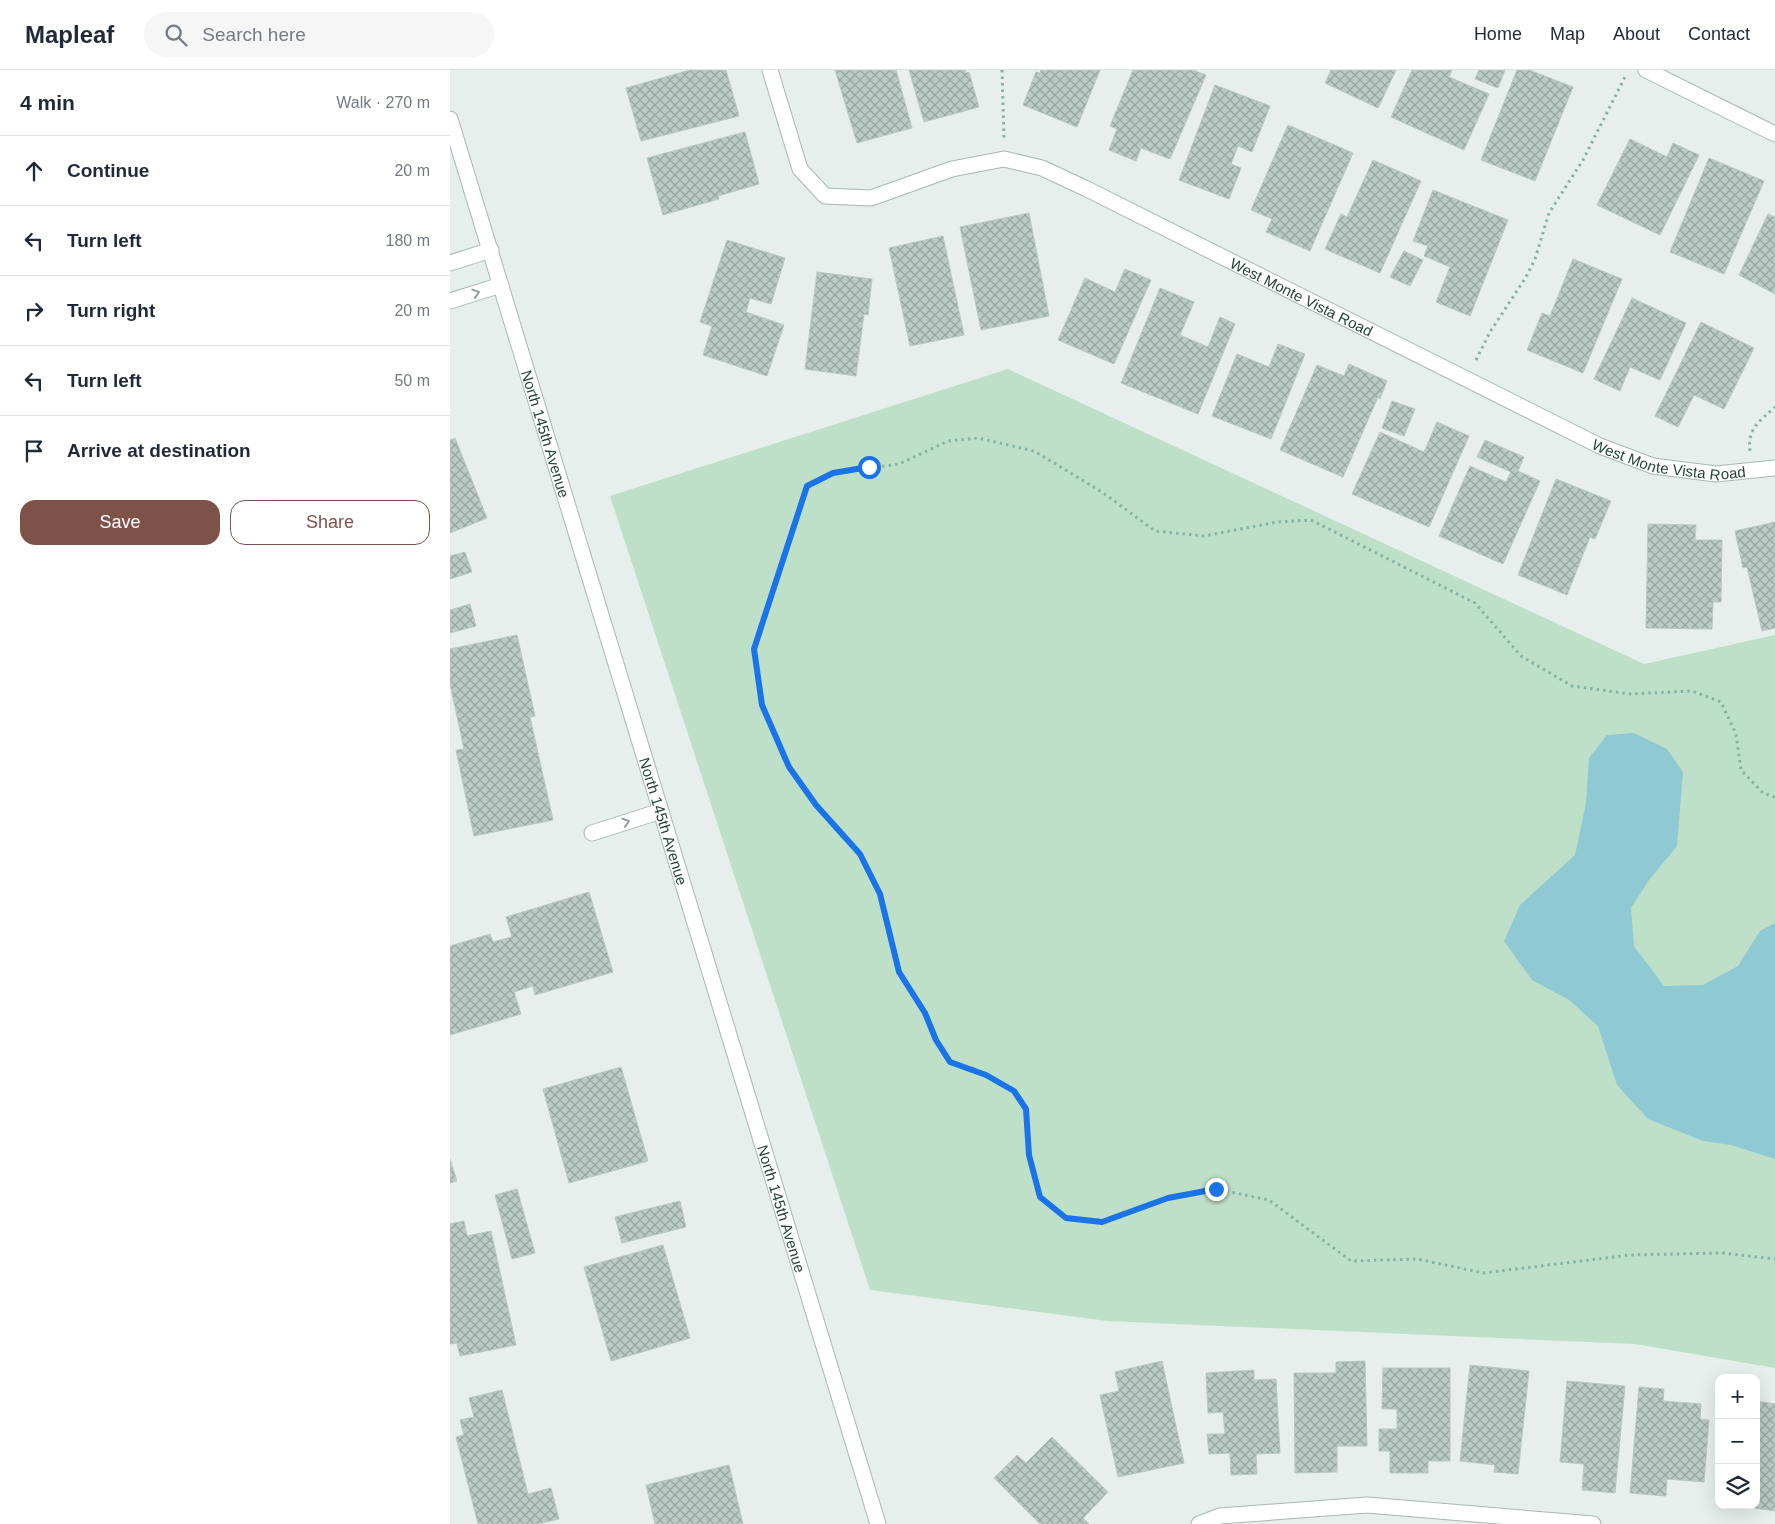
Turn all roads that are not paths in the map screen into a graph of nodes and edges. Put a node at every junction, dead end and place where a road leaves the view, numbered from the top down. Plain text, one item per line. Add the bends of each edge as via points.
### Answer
1 (770, 70) edge
2 (1646, 70) edge
3 (450, 119) edge
4 (1775, 134) edge
5 (491, 250) junction
6 (450, 263) edge
7 (501, 285) junction
8 (450, 301) edge
9 (1775, 468) edge
10 (661, 811) junction
11 (592, 833) dead end
12 (878, 1524) edge
13 (1199, 1524) edge
14 (1593, 1524) edge

1 - 9 street, West Monte Vista Road via 800,169 825,196 871,198 952,169 1004,160 1042,168 1600,446 1654,466 1716,474
2 - 4 street
3 - 5 street, North 145th Avenue
5 - 6 street
5 - 7 street, North 145th Avenue
8 -> 7 street
7 - 10 street, North 145th Avenue
11 -> 10 street
10 - 12 street, North 145th Avenue
13 - 14 street via 1220,1516 1367,1505

